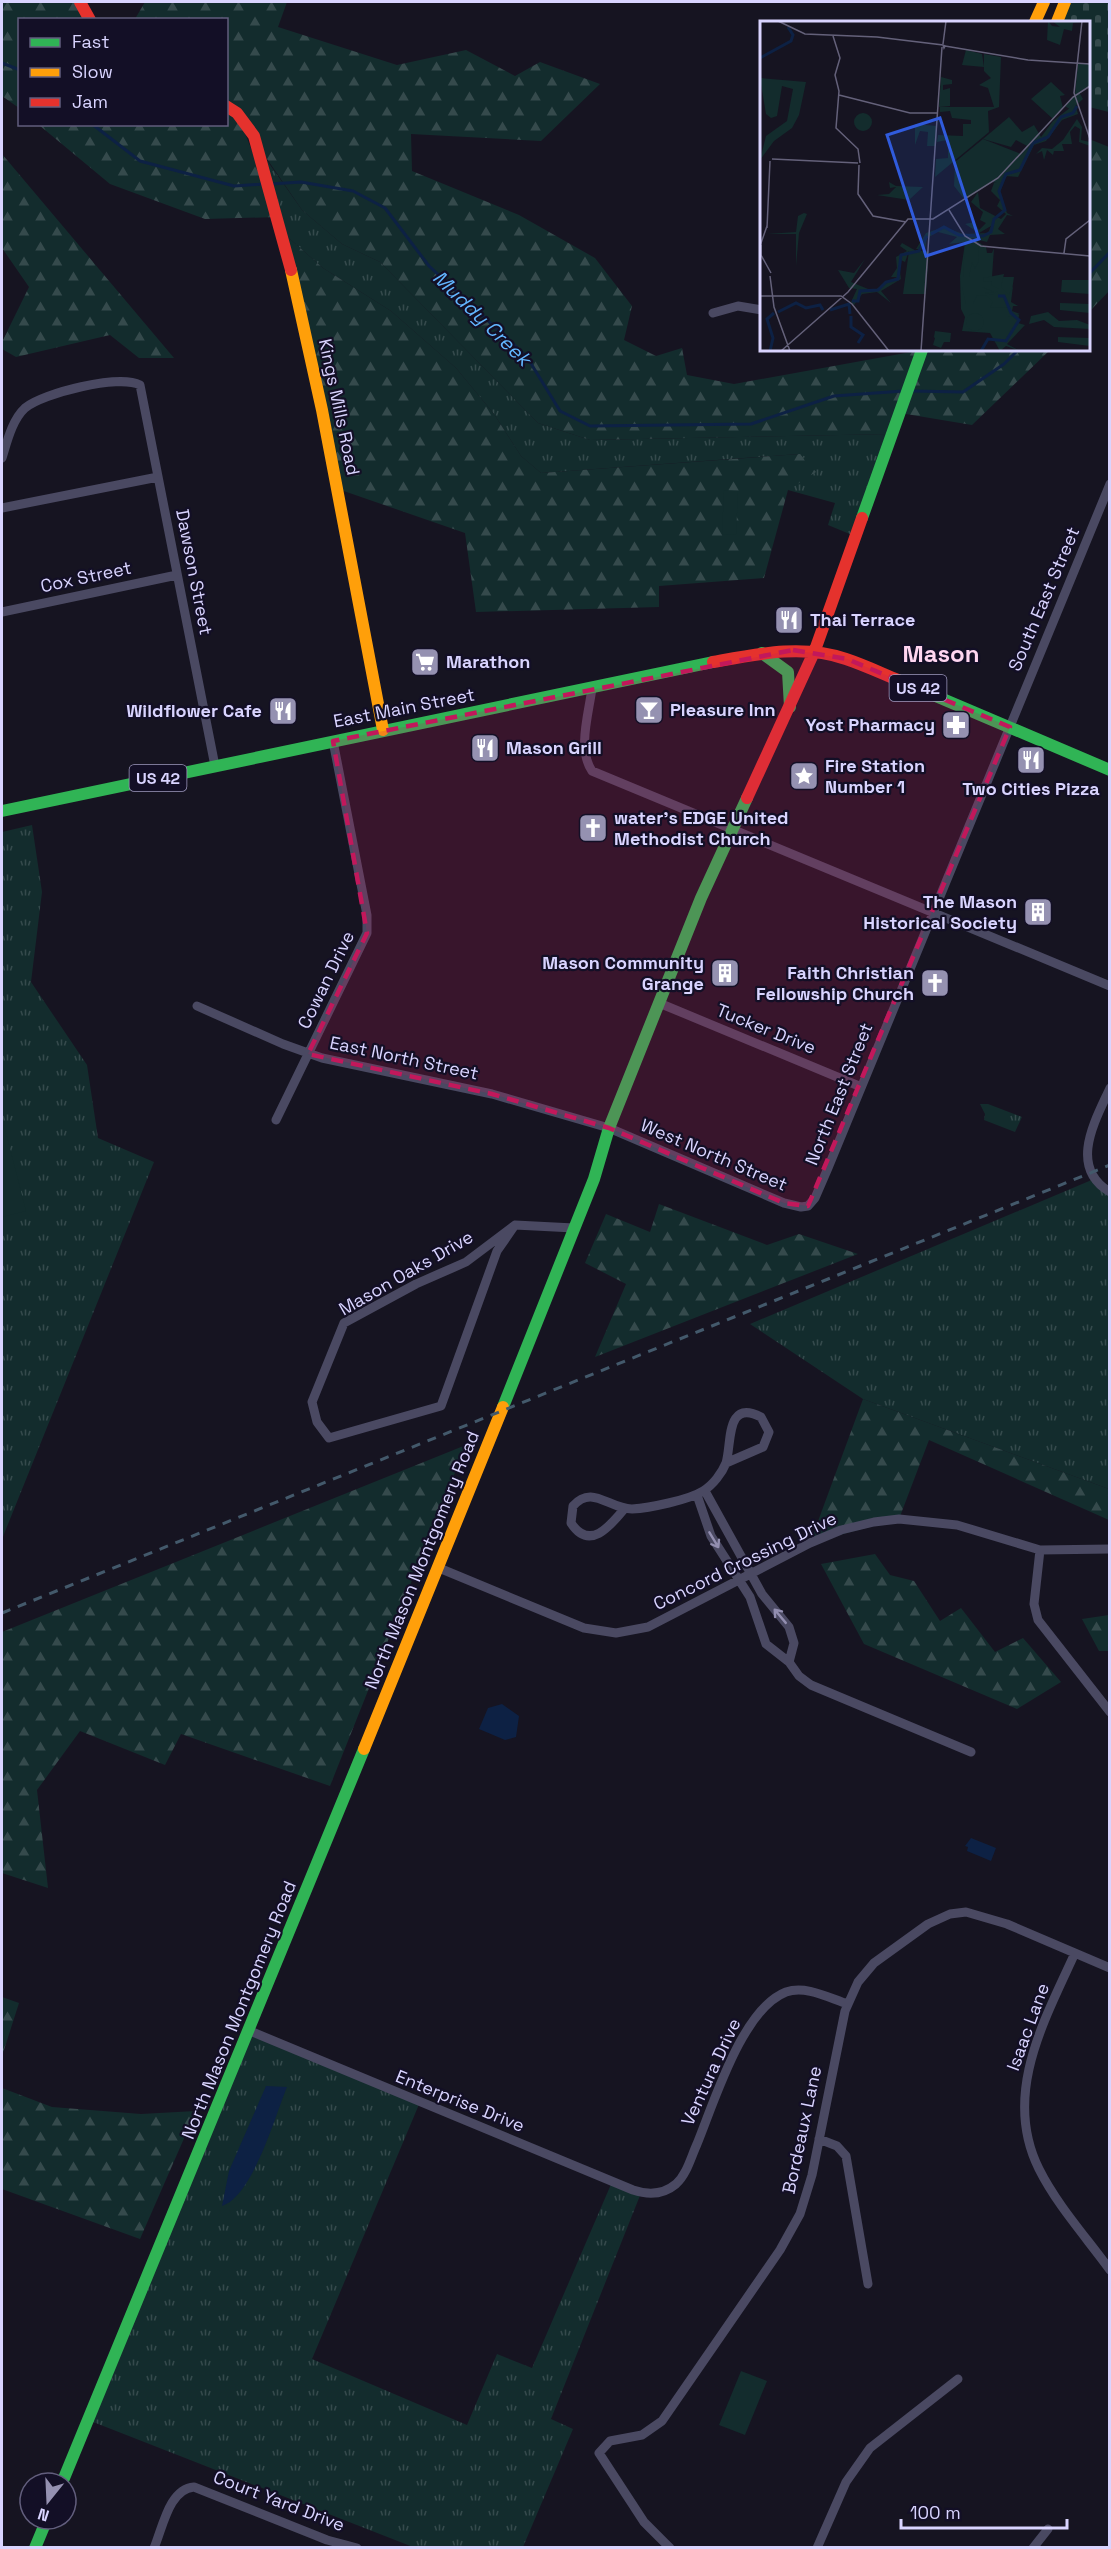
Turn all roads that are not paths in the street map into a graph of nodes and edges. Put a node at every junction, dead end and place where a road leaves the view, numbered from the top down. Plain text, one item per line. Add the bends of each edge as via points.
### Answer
1 (80, 2) edge
2 (1044, 2) edge
3 (1065, 2) edge
4 (89, 18) edge
5 (1035, 21) edge
6 (1057, 21) edge
7 (228, 108) edge
8 (760, 310) edge
9 (713, 313) dead end
10 (922, 351) edge
11 (2, 458) edge
12 (158, 477) junction
13 (1110, 484) edge
14 (2, 508) edge
15 (177, 575) junction
16 (2, 612) edge
17 (815, 650) junction
18 (762, 653) junction
19 (592, 688) junction
20 (790, 707) junction
21 (1010, 727) junction
22 (383, 730) junction
23 (333, 741) junction
24 (215, 766) junction
25 (1110, 770) edge
26 (2, 811) edge
27 (732, 830) junction
28 (934, 912) junction
29 (1110, 986) edge
30 (659, 1004) junction
31 (197, 1006) dead end
32 (308, 1054) junction
33 (860, 1086) junction
34 (1110, 1088) edge
35 (276, 1120) dead end
36 (609, 1128) junction
37 (1110, 1191) edge
38 (808, 1206) joint
39 (515, 1226) junction
40 (574, 1228) junction
41 (726, 1463) junction
42 (701, 1493) junction
43 (625, 1508) junction
44 (1110, 1548) edge
45 (1040, 1550) junction
46 (439, 1568) junction
47 (751, 1574) junction
48 (740, 1580) junction
49 (789, 1662) junction
50 (1110, 1712) edge
51 (971, 1752) dead end
52 (1075, 1953) junction
53 (1110, 1968) edge
54 (848, 2004) junction
55 (250, 2031) junction
56 (819, 2139) junction
57 (660, 2193) joint
58 (1108, 2263) edge
59 (868, 2284) dead end
60 (958, 2379) dead end
61 (67, 2471) edge
62 (1048, 2529) dead end
63 (42, 2531) edge
64 (35, 2547) edge
65 (154, 2547) edge
66 (357, 2547) edge
67 (670, 2547) edge
68 (817, 2547) edge
69 (1032, 2547) edge

1 - 4 main road
2 - 5 main road
3 - 6 main road
7 - 22 main road, Kings Mills Road via 245,122 261,152 278,217 322,410
8 - 9 street via 738,306
10 - 17 main road, North Mason Montgomery Road
11 - 12 street, Dawson Street via 21,412 46,397 124,381 140,385
12 - 14 street
12 - 15 street, Dawson Street
13 - 21 street, South East Street
15 - 16 street, Cox Street
15 - 24 street, Dawson Street
17 - 18 main road, East Main Street / US 42
17 - 20 main road, North Mason Montgomery Road
17 - 21 main road, US 42 via 847,659
18 - 19 main road, East Main Street / US 42
18 - 20 main road via 788,672
19 - 22 main road, East Main Street / US 42
19 - 27 street via 584,750 592,771
20 - 27 main road, North Mason Montgomery Road
21 - 25 main road, US 42
21 - 28 street, North East Street
22 - 23 main road, East Main Street / US 42
23 - 24 main road, East Main Street / US 42
23 - 32 street, Cowan Drive via 367,915 367,933
24 - 26 main road, East Main Street / US 42
27 - 28 street
27 - 30 main road, North Mason Montgomery Road
28 - 29 street
28 - 33 street, North East Street
30 - 33 street, Tucker Drive
30 - 36 main road, North Mason Montgomery Road
31 - 32 street, East North Street
32 - 35 street, Cowan Drive
32 - 36 street, East North Street via 492,1094
33 - 38 street, North East Street via 815,1198
34 - 37 street via 1087,1142 1087,1160 1094,1179
36 - 38 street, West North Street via 784,1203
36 - 40 main road, North Mason Montgomery Road
39 - 39 street, Mason Oaks Drive via 466,1262 344,1323 312,1402 317,1422 329,1438 441,1406 497,1251
39 - 40 street
40 - 46 main road, North Mason Montgomery Road
41 - 41 street via 729,1430 738,1416 746,1413 761,1417 769,1432 763,1447
41 - 42 street
42 - 43 street
42 - 47 street
42 -> 48 street via 711,1536
43 - 43 street via 606,1529 591,1536 572,1523 573,1506 586,1496
44 - 45 street, Concord Crossing Drive
45 - 47 street, Concord Crossing Drive via 957,1525 898,1519 841,1530
45 - 50 street via 1034,1604 1038,1620
46 - 48 street, Concord Crossing Drive via 584,1628 616,1633 648,1627
46 - 55 main road, North Mason Montgomery Road
47 - 48 street, Concord Crossing Drive
49 -> 47 street via 794,1642 789,1627
48 - 49 street via 766,1644
49 - 51 street via 811,1685
52 - 53 street, Bordeaux Lane
52 - 54 street, Bordeaux Lane via 1007,1924 958,1912 943,1917 874,1963 858,1982
52 - 58 street, Isaac Lane via 1035,2044 1024,2084 1023,2108 1028,2140 1040,2170
54 - 56 street, Bordeaux Lane
54 - 57 street, Ventura Drive via 807,1990 786,1992 763,2008 744,2032 682,2178
55 - 57 street, Enterprise Drive via 633,2190
55 - 61 main road, North Mason Montgomery Road
56 - 59 street via 837,2146 846,2156
56 - 67 street, Bordeaux Lane via 803,2206 793,2229 677,2401 662,2421 642,2435 610,2441 599,2453 644,2522
60 - 68 street via 870,2448 846,2482
62 - 69 street
63 - 64 main road
65 - 66 street, Court Yard Drive via 174,2499 186,2488 194,2487 327,2540

